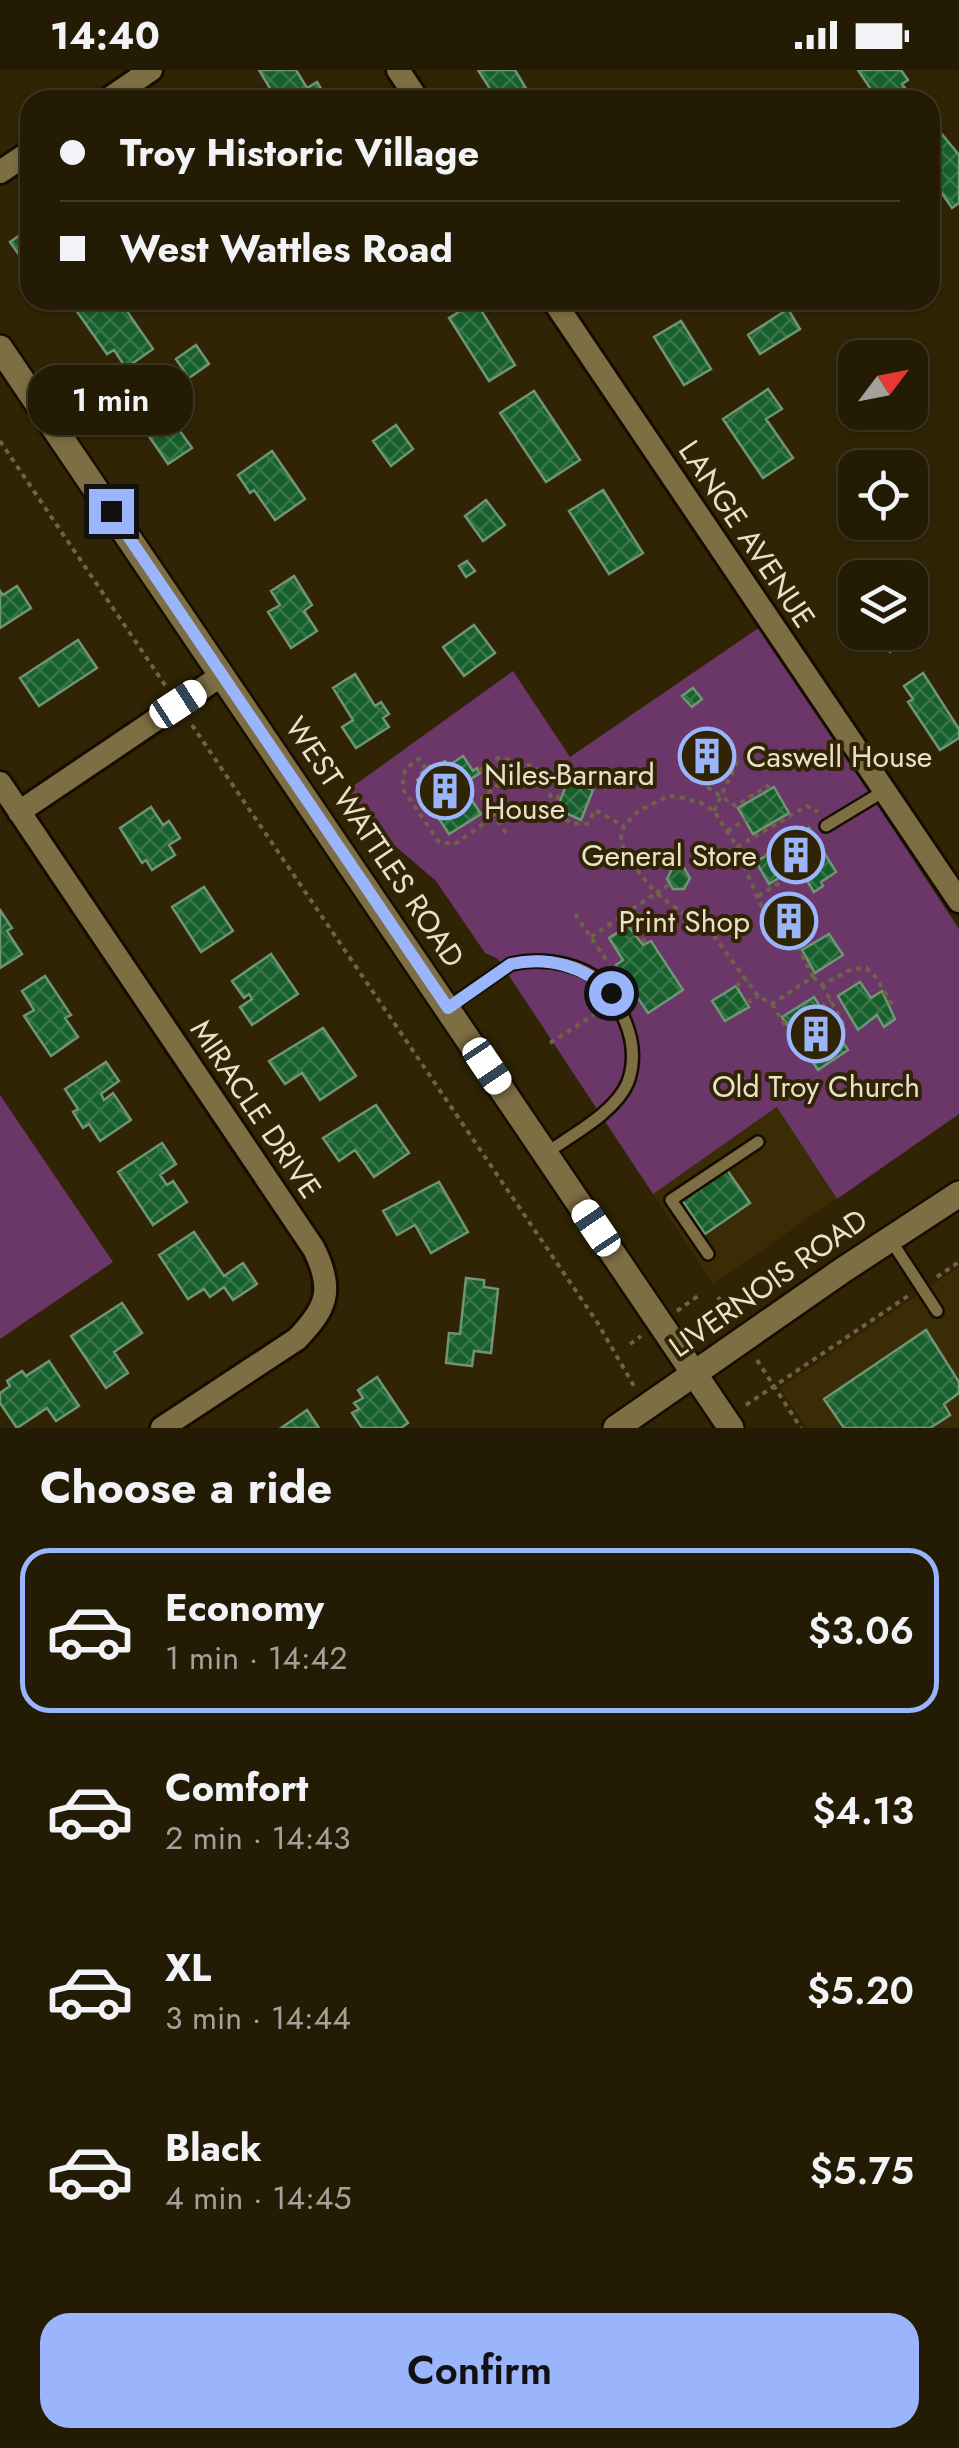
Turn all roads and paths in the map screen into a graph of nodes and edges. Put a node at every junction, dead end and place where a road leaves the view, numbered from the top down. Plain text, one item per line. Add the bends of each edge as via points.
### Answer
1 (151, 70) edge
2 (121, 90) edge
3 (560, 310) edge
4 (0, 348) edge
5 (0, 440) edge
6 (222, 675) junction
7 (169, 690) dead end
8 (185, 716) dead end
9 (739, 758) dead end
10 (524, 763) junction
11 (426, 769) dead end
12 (479, 771) dead end
13 (702, 773) dead end
14 (0, 784) edge
15 (770, 790) dead end
16 (884, 791) junction
17 (722, 794) junction
18 (559, 795) dead end
19 (586, 807) dead end
20 (554, 808) junction
21 (595, 810) junction
22 (714, 811) junction
23 (19, 812) junction
24 (494, 816) junction
25 (745, 820) dead end
26 (624, 826) junction
27 (826, 826) junction
28 (727, 831) junction
29 (506, 833) dead end
30 (737, 847) junction
31 (745, 868) junction
32 (800, 870) dead end
33 (670, 884) dead end
34 (656, 893) junction
35 (756, 896) junction
36 (959, 901) edge
37 (575, 914) dead end
38 (624, 914) junction
39 (591, 937) junction
40 (646, 943) dead end
41 (610, 966) dead end
42 (813, 977) junction
43 (746, 978) junction
44 (822, 985) junction
45 (736, 986) dead end
46 (758, 996) junction
47 (616, 1000) junction
48 (831, 1000) junction
49 (747, 1003) dead end
50 (772, 1004) junction
51 (821, 1007) dead end
52 (448, 1008) junction
53 (894, 1008) dead end
54 (839, 1031) dead end
55 (550, 1044) dead end
56 (798, 1046) dead end
57 (758, 1142) dead end
58 (546, 1153) junction
59 (959, 1194) edge
60 (890, 1239) junction
61 (708, 1254) dead end
62 (959, 1262) edge
63 (932, 1280) dead end
64 (910, 1295) dead end
65 (938, 1310) dead end
66 (764, 1370) dead end
67 (625, 1372) dead end
68 (695, 1374) junction
69 (774, 1387) junction
70 (758, 1397) dead end
71 (162, 1428) edge
72 (616, 1428) edge
73 (731, 1428) edge
74 (801, 1428) edge

1 - 2 street
3 - 16 street, LANGE AVENUE
4 - 6 street, WEST WATTLES ROAD
5 - 7 path
6 - 23 street
6 - 52 street, WEST WATTLES ROAD
8 - 67 path
9 - 17 path
10 - 12 path via 498,758
10 - 20 path via 544,773
10 - 24 path via 482,798
11 - 24 path via 419,758 406,769 402,788 439,842 455,844
13 - 17 path via 698,781
14 - 23 street, MIRACLE DRIVE
15 - 17 path via 736,806
16 - 27 lane
16 - 36 street, LANGE AVENUE
17 - 22 path
18 - 20 path
19 - 21 path
20 - 21 path via 579,825
21 - 26 path
22 - 26 path via 668,796
22 - 28 path
23 - 71 street, MIRACLE DRIVE via 304,1233 326,1280 322,1309 297,1339
24 - 29 path
25 - 28 path
26 - 34 path via 624,854
27 - 30 path via 807,806
27 - 31 path via 814,833 809,824
28 - 30 path
30 - 31 path
31 - 35 path
32 - 35 path
33 - 34 path
34 - 38 path
34 - 43 path via 714,936
35 - 42 path via 774,931 799,949
37 - 39 path
38 - 39 path
38 - 40 path
39 - 41 path
42 - 44 path
42 - 50 path
43 - 45 path
43 - 46 path
44 - 48 path
44 - 53 path via 866,968
46 - 49 path
46 - 50 path
47 - 52 lane via 583,970 541,961 511,964
47 - 55 path
47 - 58 lane via 630,1032 627,1084 604,1113
48 - 51 path
48 - 54 path via 844,1023
50 - 56 path
52 - 58 street, WEST WATTLES ROAD
57 - 61 lane via 671,1200
58 - 68 street, WEST WATTLES ROAD
59 - 60 street, LIVERNOIS ROAD
60 - 65 lane
60 - 68 street, LIVERNOIS ROAD
62 - 63 path
64 - 69 path
66 - 69 path
68 - 72 street, LIVERNOIS ROAD
68 - 73 street, WEST WATTLES ROAD
69 - 70 path
69 - 74 path

